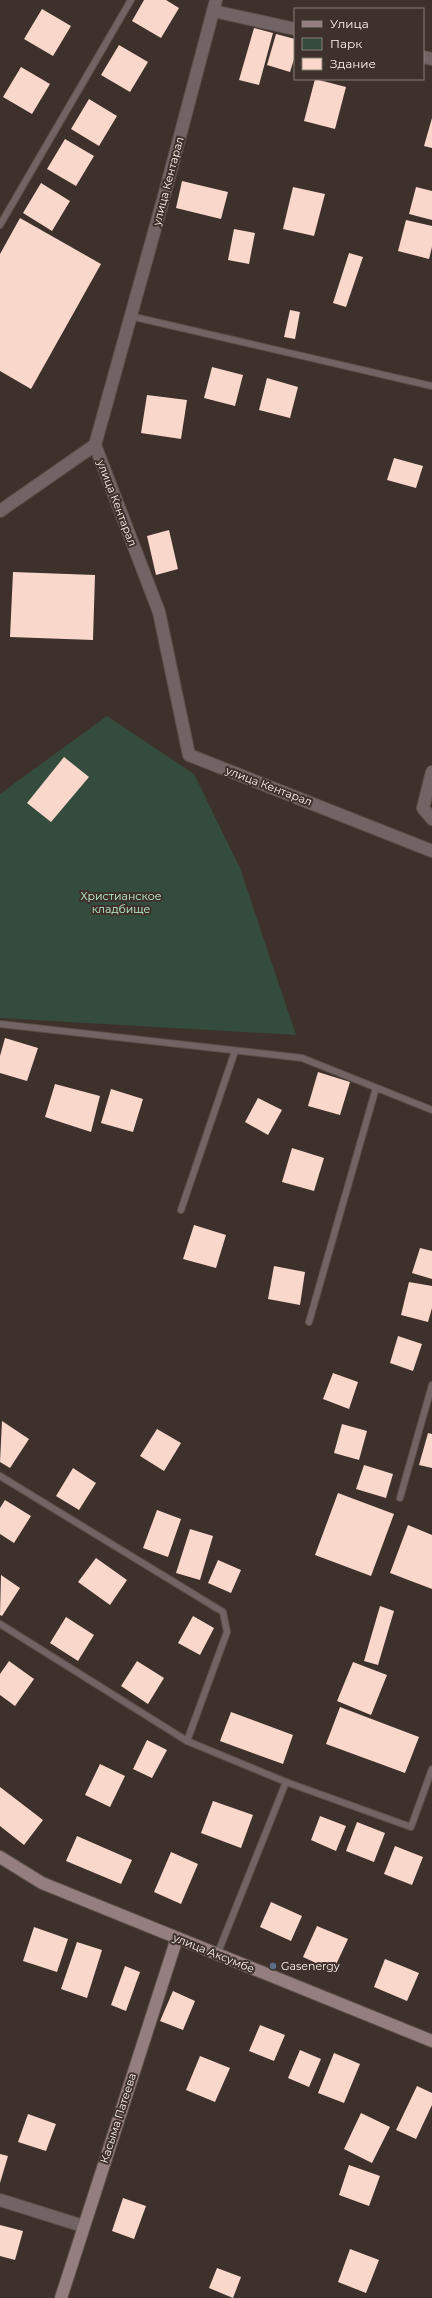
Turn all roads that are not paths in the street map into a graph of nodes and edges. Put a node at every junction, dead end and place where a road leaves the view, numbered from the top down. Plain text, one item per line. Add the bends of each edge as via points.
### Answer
1 (131, 0) edge
2 (214, 6) edge
3 (294, 29) edge
4 (0, 225) edge
5 (130, 316) junction
6 (432, 386) edge
7 (95, 445) junction
8 (0, 511) edge
9 (432, 772) edge
10 (432, 819) edge
11 (432, 850) edge
12 (0, 1024) edge
13 (236, 1051) junction
14 (376, 1088) junction
15 (432, 1110) edge
16 (181, 1210) dead end
17 (309, 1322) dead end
18 (432, 1385) edge
19 (0, 1476) edge
20 (400, 1498) dead end
21 (0, 1624) edge
22 (187, 1741) junction
23 (432, 1769) edge
24 (286, 1782) junction
25 (0, 1857) edge
26 (177, 1938) junction
27 (217, 1955) junction
28 (432, 2042) edge
29 (0, 2200) edge
30 (83, 2226) junction
31 (61, 2298) edge

1 - 4 lane
2 - 3 street
2 - 5 street, улица Кентарал
5 - 6 lane
5 - 7 street, улица Кентарал
7 - 8 street
7 - 11 street, улица Кентарал via 159,612 189,755
9 - 10 street via 423,808
12 - 13 lane
13 - 14 lane via 302,1058
13 - 16 lane
14 - 15 lane
14 - 17 lane
18 - 20 lane
19 - 22 lane via 223,1612 227,1632
21 - 22 lane
22 - 24 lane
23 - 24 lane via 411,1827
24 - 27 lane
25 - 26 main road, улица Аксумбе via 42,1883
26 - 27 main road, улица Аксумбе
26 - 30 main road, Касыма Патеева
27 - 28 main road, улица Аксумбе
29 - 30 street
30 - 31 main road, Касыма Патеева

